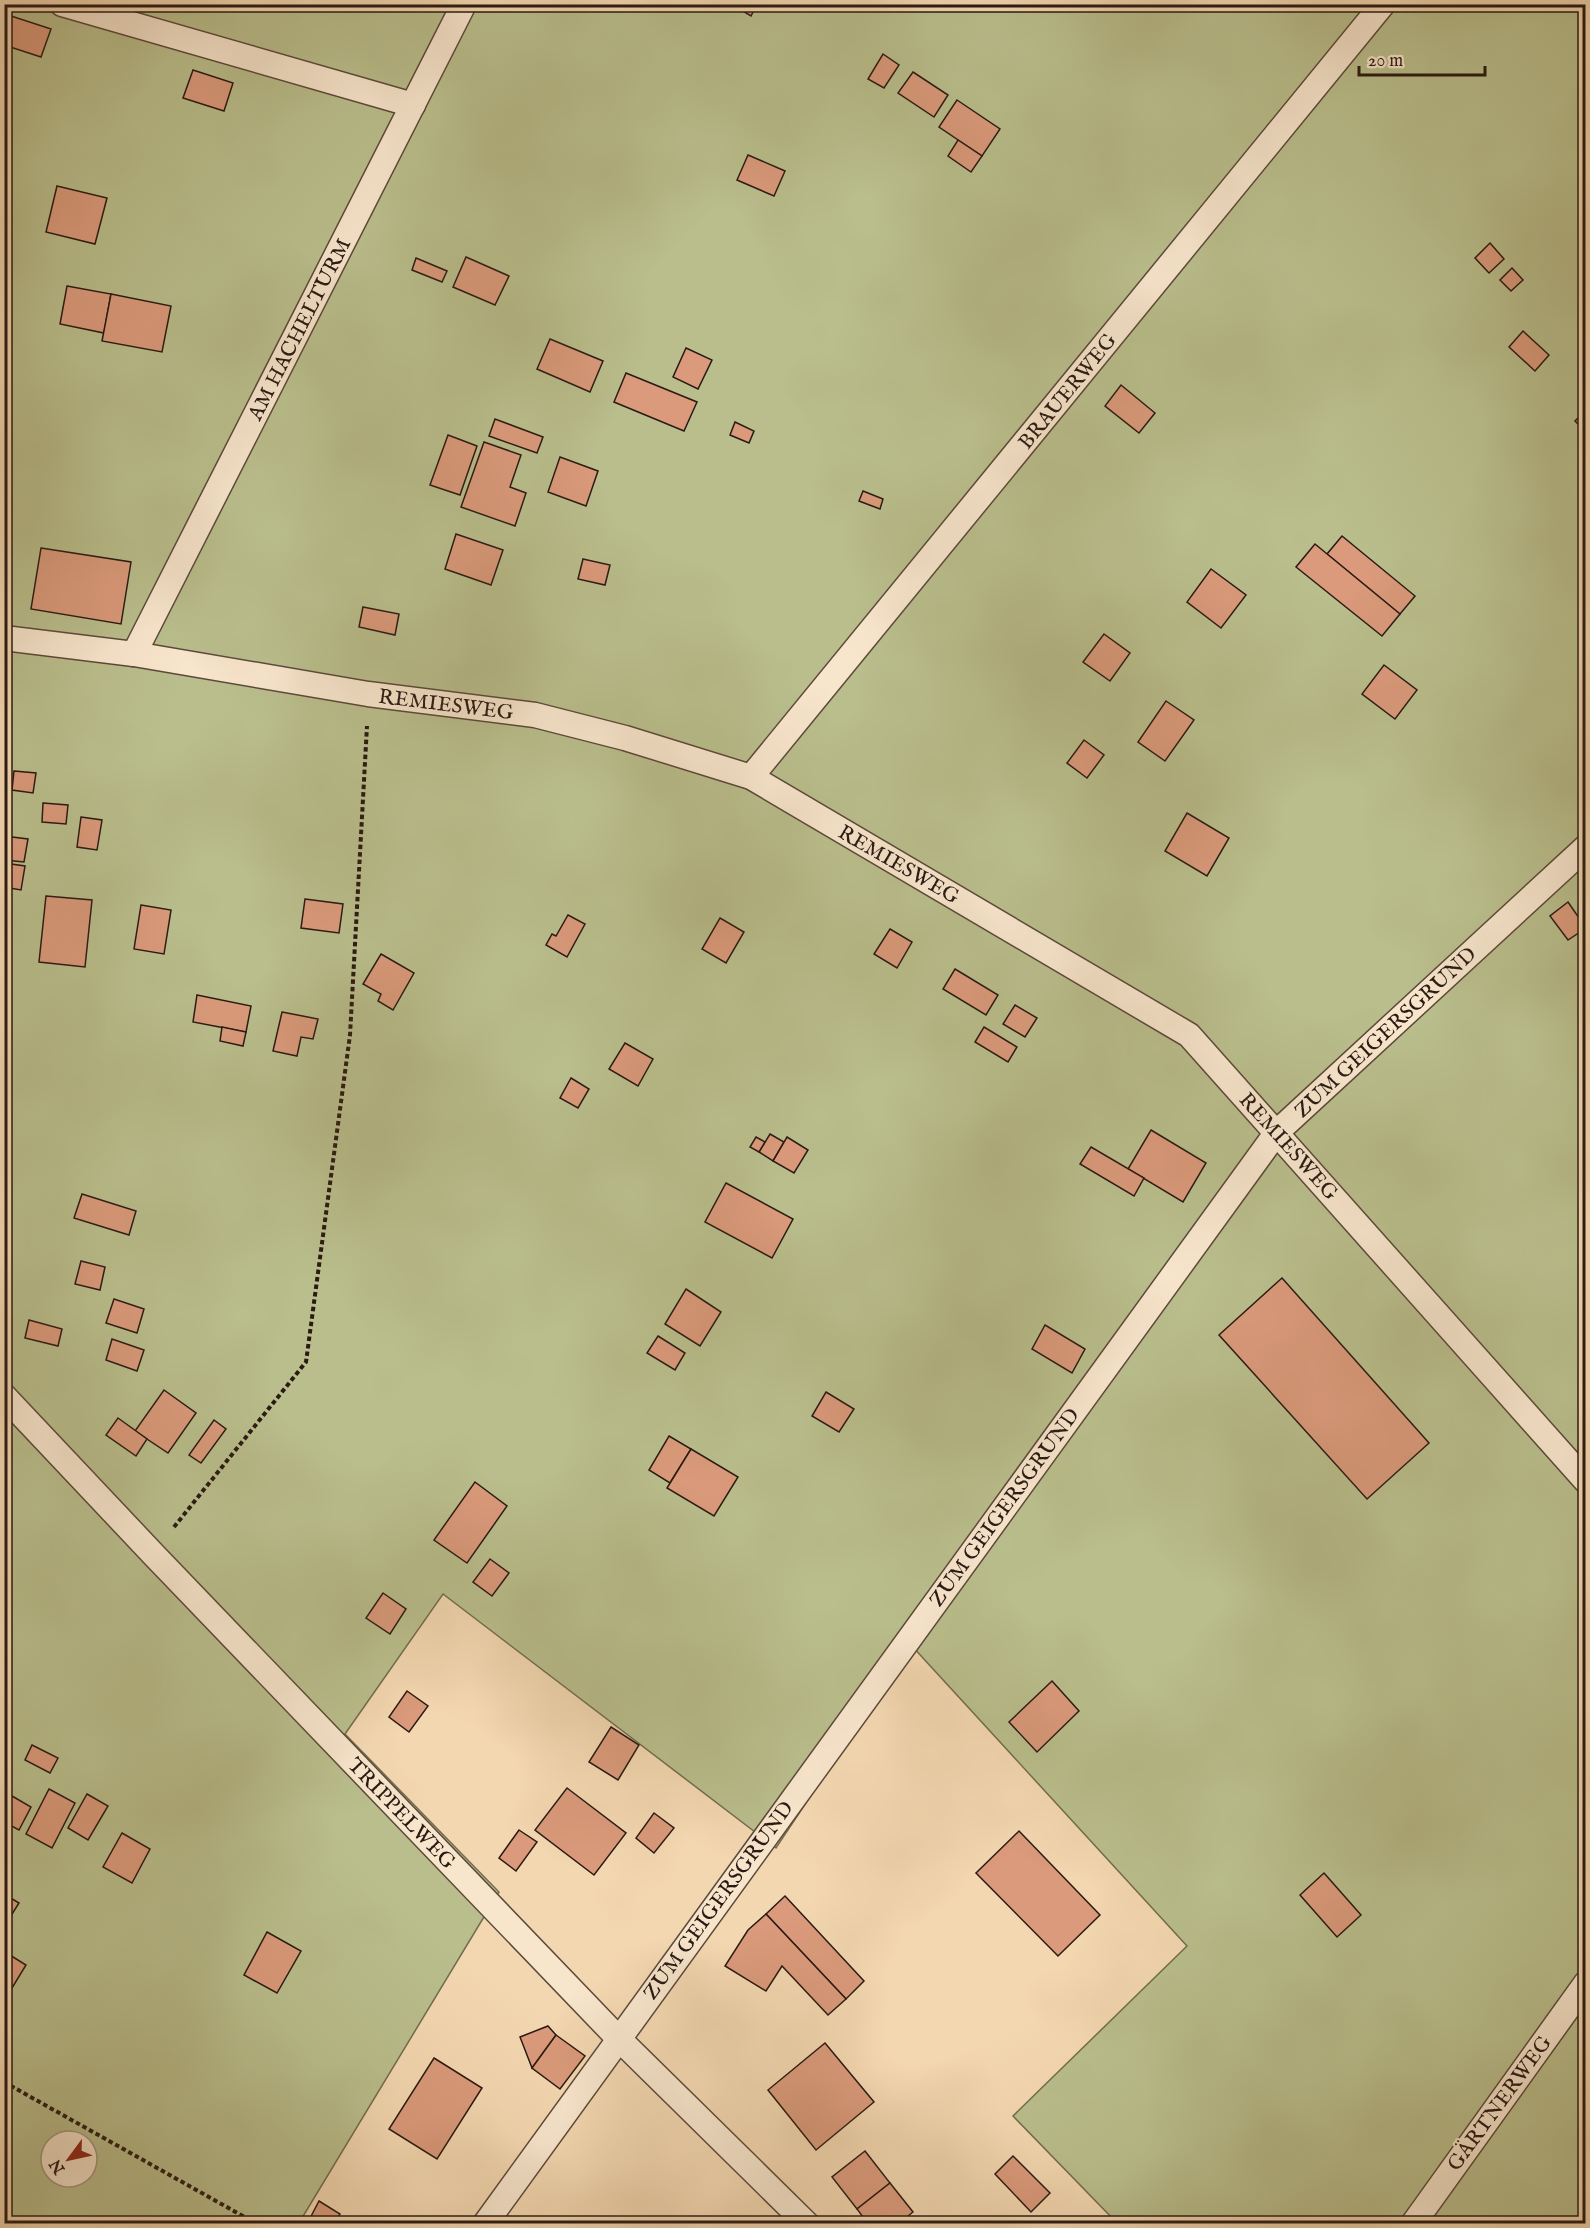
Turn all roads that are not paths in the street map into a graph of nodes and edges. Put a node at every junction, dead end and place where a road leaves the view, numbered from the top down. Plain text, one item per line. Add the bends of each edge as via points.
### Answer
1 (62, 4) edge
2 (464, 4) edge
3 (1383, 4) edge
4 (413, 105) junction
5 (4, 638) edge
6 (134, 654) junction
7 (751, 777) junction
8 (1586, 847) edge
9 (1277, 1132) junction
10 (4, 1396) edge
11 (1586, 1480) edge
12 (1586, 1983) edge
13 (618, 2038) junction
14 (485, 2223) edge
15 (807, 2223) edge
16 (1413, 2223) edge

1 - 4 lane
2 - 4 lane, AM HACHELTURM
3 - 7 lane, BRAUERWEG
4 - 6 lane, AM HACHELTURM
5 - 6 lane, REMIESWEG
6 - 7 lane, REMIESWEG via 368,694 535,715
7 - 9 lane, REMIESWEG via 1189,1035
8 - 9 lane, ZUM GEIGERSGRUND
9 - 11 lane, REMIESWEG
9 - 13 lane, ZUM GEIGERSGRUND
10 - 13 lane, TRIPPELWEG
12 - 16 lane, GÄRTNERWEG
13 - 14 lane, ZUM GEIGERSGRUND
13 - 15 lane, TRIPPELWEG

